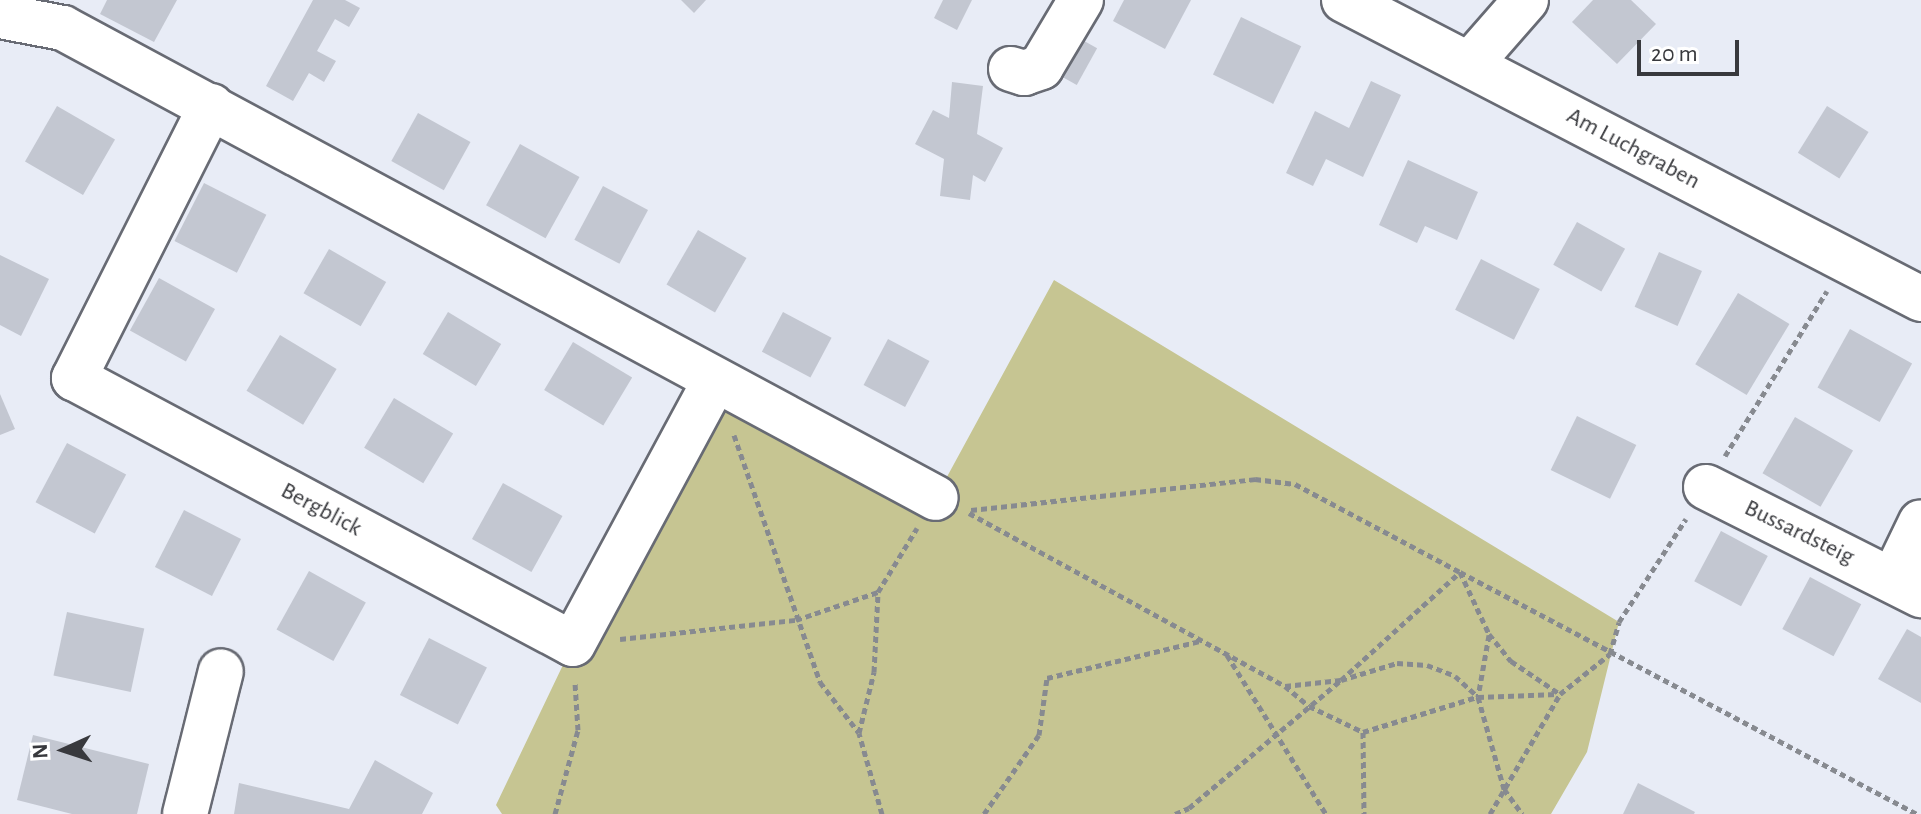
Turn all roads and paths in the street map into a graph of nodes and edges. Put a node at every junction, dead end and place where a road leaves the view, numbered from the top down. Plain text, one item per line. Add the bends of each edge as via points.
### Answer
1 (1081, 0) edge
2 (1344, 0) edge
3 (1526, 0) edge
4 (69, 14) edge
5 (0, 16) edge
6 (1470, 64) junction
7 (1011, 69) dead end
8 (211, 106) junction
9 (1846, 260) junction
10 (1921, 299) edge
11 (715, 380) junction
12 (1706, 487) junction
13 (936, 498) joint
14 (1921, 522) edge
15 (1460, 572) junction
16 (1907, 587) edge
17 (878, 592) junction
18 (796, 620) junction
19 (1489, 634) junction
20 (1202, 640) junction
21 (573, 644) junction
22 (1227, 654) junction
23 (1610, 654) junction
24 (221, 671) dead end
25 (1341, 680) junction
26 (1285, 686) junction
27 (1560, 694) junction
28 (1478, 697) junction
29 (1309, 706) junction
30 (1279, 732) junction
31 (1363, 732) junction
32 (859, 733) junction
33 (1504, 789) junction
34 (185, 814) edge
35 (555, 814) edge
36 (882, 814) edge
37 (984, 814) edge
38 (1175, 814) edge
39 (1326, 814) edge
40 (1364, 814) edge
41 (1490, 814) edge
42 (1522, 814) edge
43 (1917, 814) edge

1 - 7 street via 1041,67 1024,73
2 - 6 street, Am Luchgraben
3 - 6 street
4 - 5 street
4 - 8 street
6 - 9 street, Am Luchgraben
8 - 11 street
8 - 21 street, Bergblick via 74,378
9 - 10 street, Am Luchgraben
9 - 12 path
11 - 13 street
11 - 18 path
11 - 21 street
12 - 16 street, Bussardsteig
12 - 23 path via 1619,622
13 - 17 path
14 - 16 street, Bussardsteig
15 - 19 path
15 - 20 path via 1295,484 1255,479 1040,507 965,511
15 - 23 path
15 - 25 path
17 - 18 path
17 - 32 path via 874,672
18 - 21 path
18 - 32 path via 820,682
19 - 27 path via 1511,661
19 - 28 path
20 - 22 path
20 - 37 path via 1047,678 1039,735
21 - 35 path via 578,730
22 - 26 path
22 - 30 path
23 - 27 path
23 - 43 path
24 - 34 street
25 - 26 path
25 - 28 path via 1397,663 1427,665 1455,676
25 - 29 path
26 - 29 path
27 - 28 path
27 - 33 path
28 - 31 path
28 - 33 path
29 - 30 path
29 - 31 path
30 - 38 path
30 - 39 path
31 - 40 path
32 - 36 path
33 - 41 path
33 - 42 path

